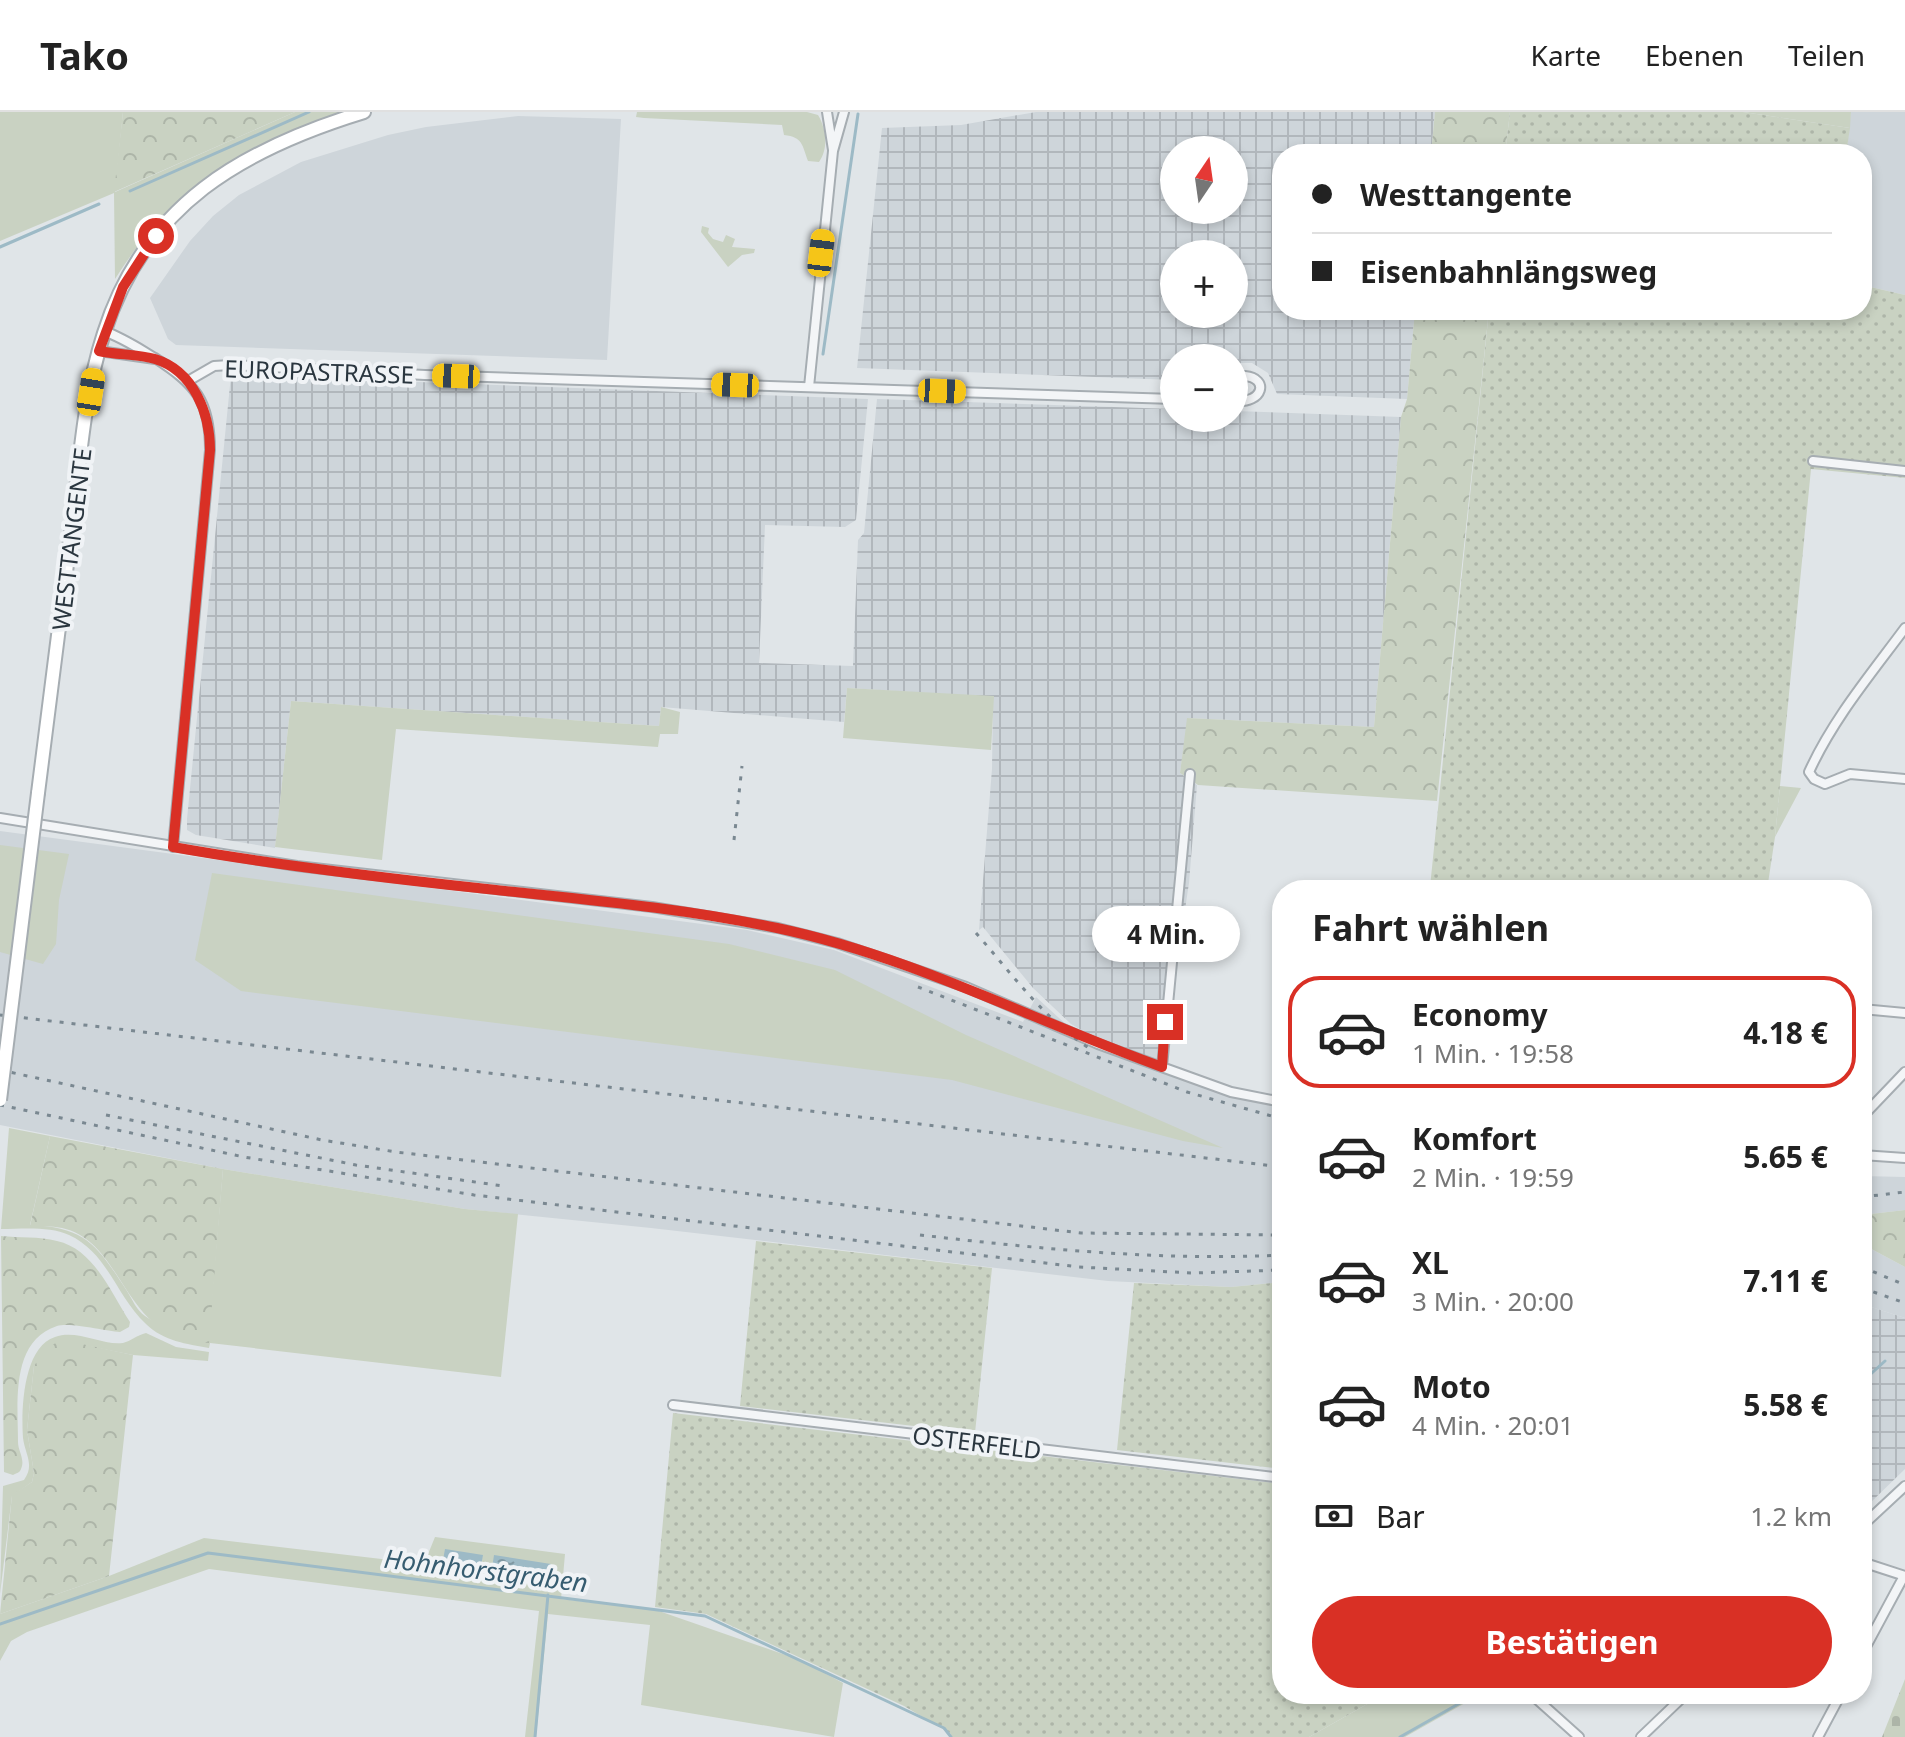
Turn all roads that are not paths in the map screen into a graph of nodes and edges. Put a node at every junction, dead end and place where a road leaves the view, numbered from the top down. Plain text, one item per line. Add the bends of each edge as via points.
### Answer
1 (364, 112) edge
2 (827, 112) edge
3 (844, 112) edge
4 (833, 151) junction
5 (104, 331) junction
6 (99, 351) junction
7 (156, 359) junction
8 (1248, 376) edge
9 (188, 381) junction
10 (809, 387) junction
11 (1160, 399) edge
12 (1248, 402) edge
13 (1813, 461) dead end
14 (1905, 471) edge
15 (1905, 628) edge
16 (1190, 774) dead end
17 (1905, 779) edge
18 (0, 818) edge
19 (173, 847) junction
20 (1872, 1010) edge
21 (1905, 1013) edge
22 (1162, 1067) junction
23 (1905, 1072) edge
24 (0, 1100) edge
25 (1272, 1100) edge
26 (1872, 1107) edge
27 (1872, 1156) edge
28 (1905, 1158) edge
29 (673, 1405) dead end
30 (1272, 1477) edge
31 (1905, 1486) edge
32 (1872, 1517) edge
33 (1872, 1565) edge
34 (1904, 1576) edge
35 (1872, 1635) edge
36 (1542, 1704) edge
37 (1676, 1704) edge
38 (1836, 1704) edge
39 (1579, 1737) edge
40 (1641, 1737) edge
41 (1818, 1737) edge

1 - 5 main road, WESTTANGENTE via 280,141 215,179 167,222 138,260
2 - 4 street
3 - 4 street
4 - 10 street
5 - 6 main road, WESTTANGENTE
5 - 7 street
6 - 7 street
6 - 24 main road, WESTTANGENTE, bridge via 79,466
7 - 9 street
8 - 12 street via 1260,389
9 - 10 street, EUROPASTRASSE via 214,366 230,365
9 - 19 street via 204,410 210,450
10 - 11 street, EUROPASTRASSE
13 - 14 street
15 - 17 street via 1854,695 1809,772 1825,784 1850,774
16 - 22 street
18 - 19 street
19 - 22 street via 420,882 652,907 778,928 953,983
20 - 21 street
22 - 25 street via 1231,1092
23 - 26 street
27 - 28 street
29 - 30 street, OSTERFELD
31 - 32 street
33 - 34 street
34 - 35 street
36 - 39 street
37 - 40 street
38 - 41 street

